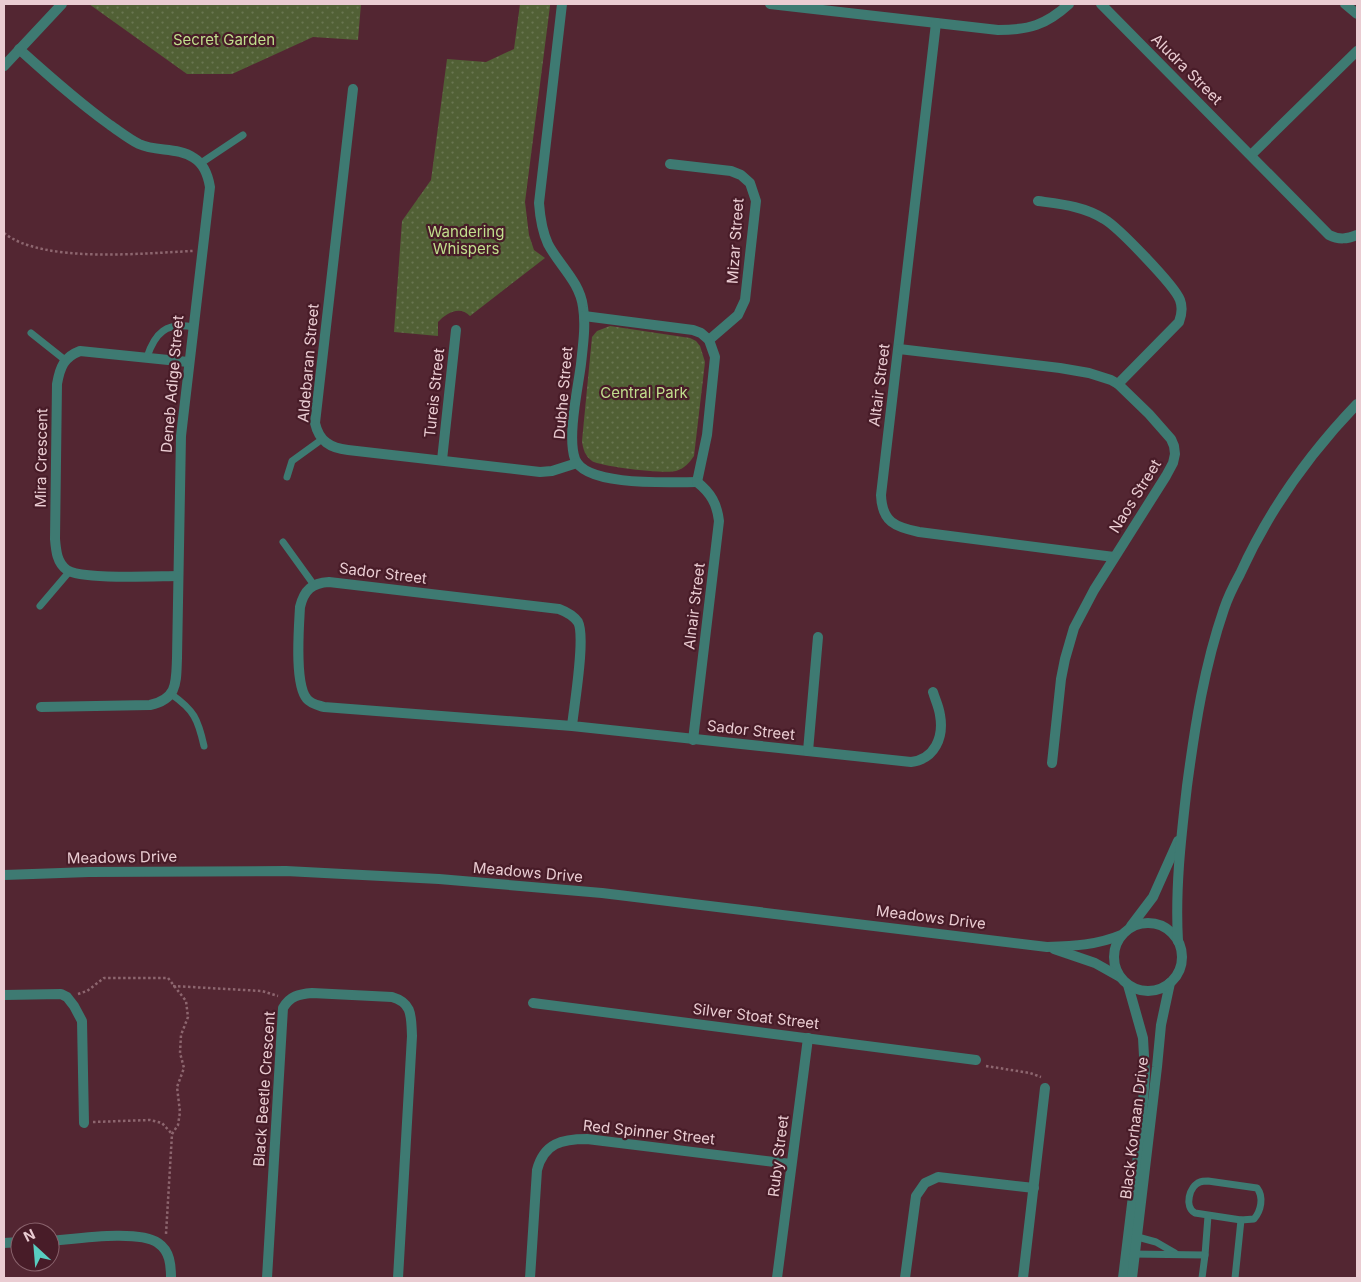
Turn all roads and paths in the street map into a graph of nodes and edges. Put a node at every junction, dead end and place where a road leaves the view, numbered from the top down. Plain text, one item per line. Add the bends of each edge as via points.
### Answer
1 (62, 4) edge
2 (562, 4) edge
3 (770, 4) edge
4 (1069, 4) edge
5 (1101, 4) edge
6 (1346, 4) edge
7 (1357, 14) edge
8 (936, 23) junction
9 (19, 50) junction
10 (1357, 51) edge
11 (4, 66) edge
12 (353, 89) dead end
13 (243, 135) dead end
14 (1251, 155) junction
15 (201, 164) junction
16 (670, 164) dead end
17 (1038, 201) dead end
18 (4, 233) edge
19 (1357, 235) edge
20 (202, 251) junction
21 (584, 316) junction
22 (192, 327) junction
23 (456, 330) dead end
24 (30, 333) dead end
25 (709, 340) junction
26 (899, 349) junction
27 (147, 357) junction
28 (65, 360) junction
29 (188, 362) junction
30 (1118, 384) junction
31 (1357, 404) edge
32 (321, 440) junction
33 (442, 460) junction
34 (577, 463) junction
35 (287, 477) dead end
36 (698, 482) junction
37 (283, 542) dead end
38 (1114, 557) junction
39 (69, 572) junction
40 (178, 576) junction
41 (314, 585) junction
42 (40, 606) dead end
43 (818, 637) dead end
44 (932, 692) dead end
45 (170, 694) junction
46 (41, 707) dead end
47 (572, 726) junction
48 (693, 740) junction
49 (204, 746) dead end
50 (808, 751) junction
51 (1052, 763) dead end
52 (1182, 831) junction
53 (4, 875) edge
54 (1130, 928) junction
55 (1121, 935) junction
56 (1178, 941) junction
57 (1048, 947) junction
58 (1120, 977) junction
59 (1170, 983) junction
60 (1128, 985) junction
61 (173, 986) junction
62 (4, 995) edge
63 (67, 997) junction
64 (287, 1001) junction
65 (533, 1002) dead end
66 (808, 1038) junction
67 (976, 1060) joint
68 (1045, 1088) joint
69 (84, 1123) joint
70 (172, 1134) junction
71 (792, 1164) junction
72 (1034, 1188) junction
73 (1208, 1216) junction
74 (1241, 1220) junction
75 (1133, 1236) junction
76 (60, 1240) edge
77 (164, 1249) junction
78 (1130, 1254) junction
79 (1175, 1254) junction
80 (1206, 1255) junction
81 (171, 1278) edge
82 (267, 1278) edge
83 (398, 1278) edge
84 (530, 1278) edge
85 (777, 1278) edge
86 (905, 1278) edge
87 (1023, 1278) edge
88 (1123, 1278) edge
89 (1132, 1278) edge
90 (1202, 1278) edge
91 (1235, 1278) edge

1 - 9 street
2 - 21 street, Dubhe Street via 539,203 542,229 548,244 578,289
3 - 8 street
4 - 8 street via 1052,18 1029,28 998,30
5 - 14 street, Aludra Street
6 - 7 street
8 - 26 street, Altair Street
9 - 11 street
9 - 15 street via 80,103 128,138 145,146 186,154
10 - 14 street
12 - 32 street, Aldebaran Street via 315,423
13 - 15 lane
14 - 19 street, Aludra Street via 1330,235 1337,239
15 - 20 street, Deneb Adige Street via 210,187
16 - 25 street, Mizar Street via 731,171 750,183 756,201 746,300 738,315
17 - 30 street via 1073,207 1104,219 1155,268 1180,298 1182,314 1179,322
18 - 20 path via 32,246 69,253 106,255
20 - 22 street, Deneb Adige Street
21 - 25 street via 693,330
21 - 34 street, Dubhe Street via 573,432
22 - 27 lane via 170,327 160,332
22 - 29 street, Deneb Adige Street
23 - 33 street, Tureis Street
24 - 28 lane
25 - 36 street via 715,357 707,435
26 - 30 street, Naos Street via 1068,369 1102,376
26 - 38 street, Altair Street via 881,495 883,512 888,520 919,532
27 - 28 street via 80,351
27 - 29 street
28 - 39 street, Mira Crescent via 57,384 55,539 59,562
29 - 40 street, Deneb Adige Street via 181,436
30 - 38 street, Naos Street via 1162,428 1174,446 1175,454 1166,476
31 - 52 street via 1286,489 1256,538 1224,607 1199,702
32 - 33 street, Aldebaran Street via 337,449
32 - 35 lane via 292,461
33 - 34 street, Aldebaran Street via 540,472
34 - 36 street via 587,471 610,478
36 - 48 street, Alnair Street via 714,500 719,520
37 - 41 lane
38 - 51 street, Naos Street via 1074,628 1062,679
39 - 40 street via 121,577
39 - 42 lane
40 - 45 street, Deneb Adige Street via 176,680 175,689
41 - 47 street, Sador Street via 329,582 567,612 578,623 581,639
41 - 47 street, Sador Street via 303,596 300,606 299,652 302,692 312,704
43 - 50 street, Sador Street
44 - 50 street, Sador Street via 940,714 938,744 934,752 920,760 911,762
45 - 46 street via 159,703 150,704
45 - 49 lane via 194,714
47 - 48 street, Sador Street
48 - 50 street, Sador Street
52 - 54 street via 1153,897
52 - 56 street
53 - 57 street, Meadows Drive via 286,871 439,879 602,893
54 - 55 street
54 - 56 street via 1151,923 1172,932
55 - 57 street, Meadows Drive via 1088,945
55 - 58 street via 1113,956
56 - 59 street via 1182,963
57 - 58 street, Meadows Drive via 1095,963
58 - 60 street
59 - 60 street via 1149,991
59 - 75 street, Black Korhaan Drive via 1160,1024
60 - 75 street, Black Korhaan Drive via 1143,1038 1146,1074
61 - 63 path via 168,978 104,978 87,991
61 - 64 path via 262,991
61 - 70 path via 186,1001 188,1017 181,1035 180,1053 184,1068 177,1087 180,1112 178,1125
62 - 63 street via 52,993
63 - 69 street via 82,1021
64 - 82 street, Black Beetle Crescent via 283,1008
64 - 83 street, Black Beetle Crescent via 300,994 312,993 382,995 401,999 410,1012 412,1036
65 - 66 street, Silver Stoat Street
66 - 67 street, Silver Stoat Street
66 - 71 street, Ruby Street
67 - 68 path via 986,1066 1040,1076
68 - 72 street
69 - 70 path via 150,1120 162,1123
70 - 77 path
71 - 84 street, Red Spinner Street via 587,1139 562,1140 545,1152 536,1170
71 - 85 street, Ruby Street
72 - 86 street via 938,1177 925,1183 916,1196
72 - 87 street
73 - 74 lane
73 - 74 lane via 1191,1211 1189,1206 1194,1185 1201,1182 1257,1188 1261,1194 1259,1214 1254,1219
73 - 80 lane
74 - 91 lane
75 - 78 street, Black Korhaan Drive
75 - 79 lane via 1156,1242
76 - 77 street via 141,1237 151,1239
77 - 81 street via 170,1262
78 - 79 lane
78 - 88 street, Black Korhaan Drive
78 - 89 street, Black Korhaan Drive
79 - 80 lane
80 - 90 lane

